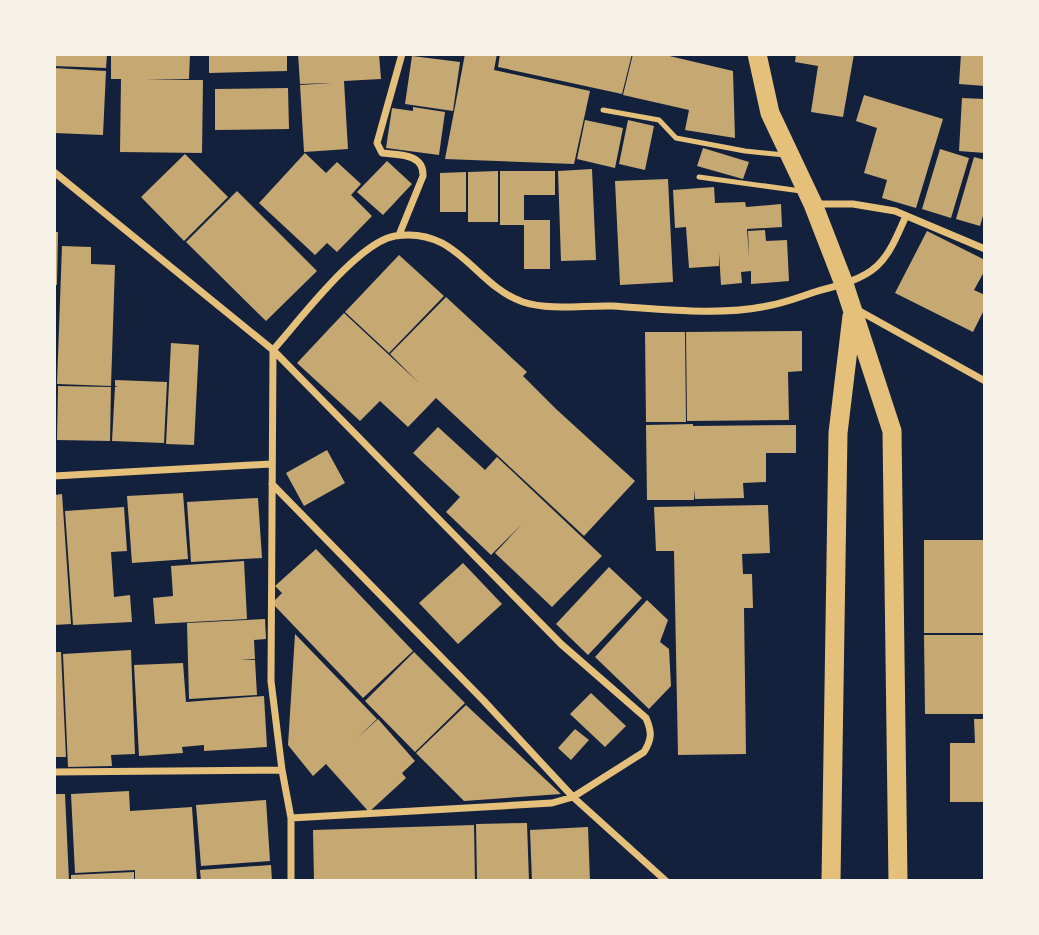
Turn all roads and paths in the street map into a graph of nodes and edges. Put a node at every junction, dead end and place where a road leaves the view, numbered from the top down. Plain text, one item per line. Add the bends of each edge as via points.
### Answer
1 (402, 54) edge
2 (757, 54) edge
3 (603, 110) dead end
4 (790, 156) junction
5 (54, 172) edge
6 (699, 177) dead end
7 (810, 198) junction
8 (906, 216) junction
9 (399, 235) junction
10 (985, 249) edge
11 (844, 284) junction
12 (853, 307) junction
13 (272, 350) junction
14 (985, 381) edge
15 (270, 464) junction
16 (54, 476) edge
17 (272, 484) junction
18 (282, 770) junction
19 (54, 772) edge
20 (573, 797) junction
21 (291, 818) junction
22 (291, 881) edge
23 (666, 881) edge
24 (831, 881) edge
25 (898, 881) edge

1 - 9 street via 377,143 382,153 410,156 423,169
2 - 4 highway via 770,113
3 - 4 lane via 659,120 676,138
4 - 7 highway
5 - 13 street
6 - 7 lane
7 - 8 street
7 - 11 highway
8 - 10 street
8 - 11 street via 894,244 876,267
9 - 11 street via 434,239 457,251 498,289 523,302 554,306 705,311 766,307
9 - 13 street via 373,245 351,263
11 - 12 highway
12 - 14 street
12 - 24 highway via 838,433
12 - 25 highway via 892,431
13 - 15 street
13 - 20 street via 561,644 646,718 651,741 644,752
15 - 16 street
15 - 17 street
17 - 18 street via 271,681
17 - 20 street
18 - 19 street
18 - 21 street
20 - 21 street via 552,803
20 - 23 street
21 - 22 street

